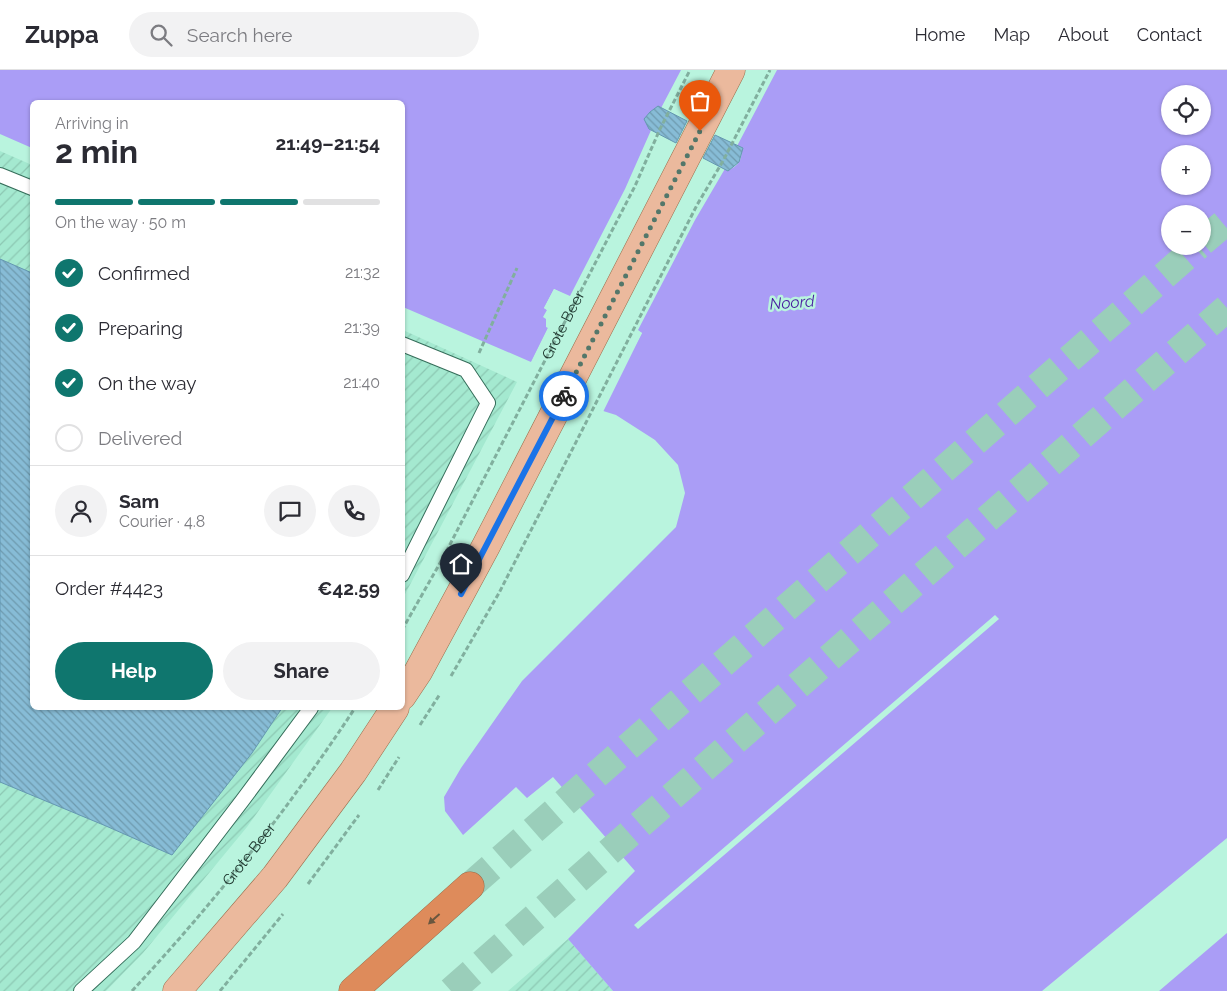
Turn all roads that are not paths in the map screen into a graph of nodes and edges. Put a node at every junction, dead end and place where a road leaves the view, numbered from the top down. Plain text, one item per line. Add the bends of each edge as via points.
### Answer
1 (731, 70) edge
2 (0, 175) edge
3 (30, 187) edge
4 (405, 345) edge
5 (405, 569) edge
6 (405, 692) edge
7 (310, 710) edge
8 (394, 710) edge
9 (470, 886) tunnel mouth
10 (81, 991) edge
11 (177, 991) edge
12 (353, 991) edge

1 - 6 main road via 486,546
2 - 3 lane
4 - 5 lane via 466,370 488,403
7 - 10 lane via 134,942
8 - 11 main road via 353,772 275,877
9 -> 12 highway

